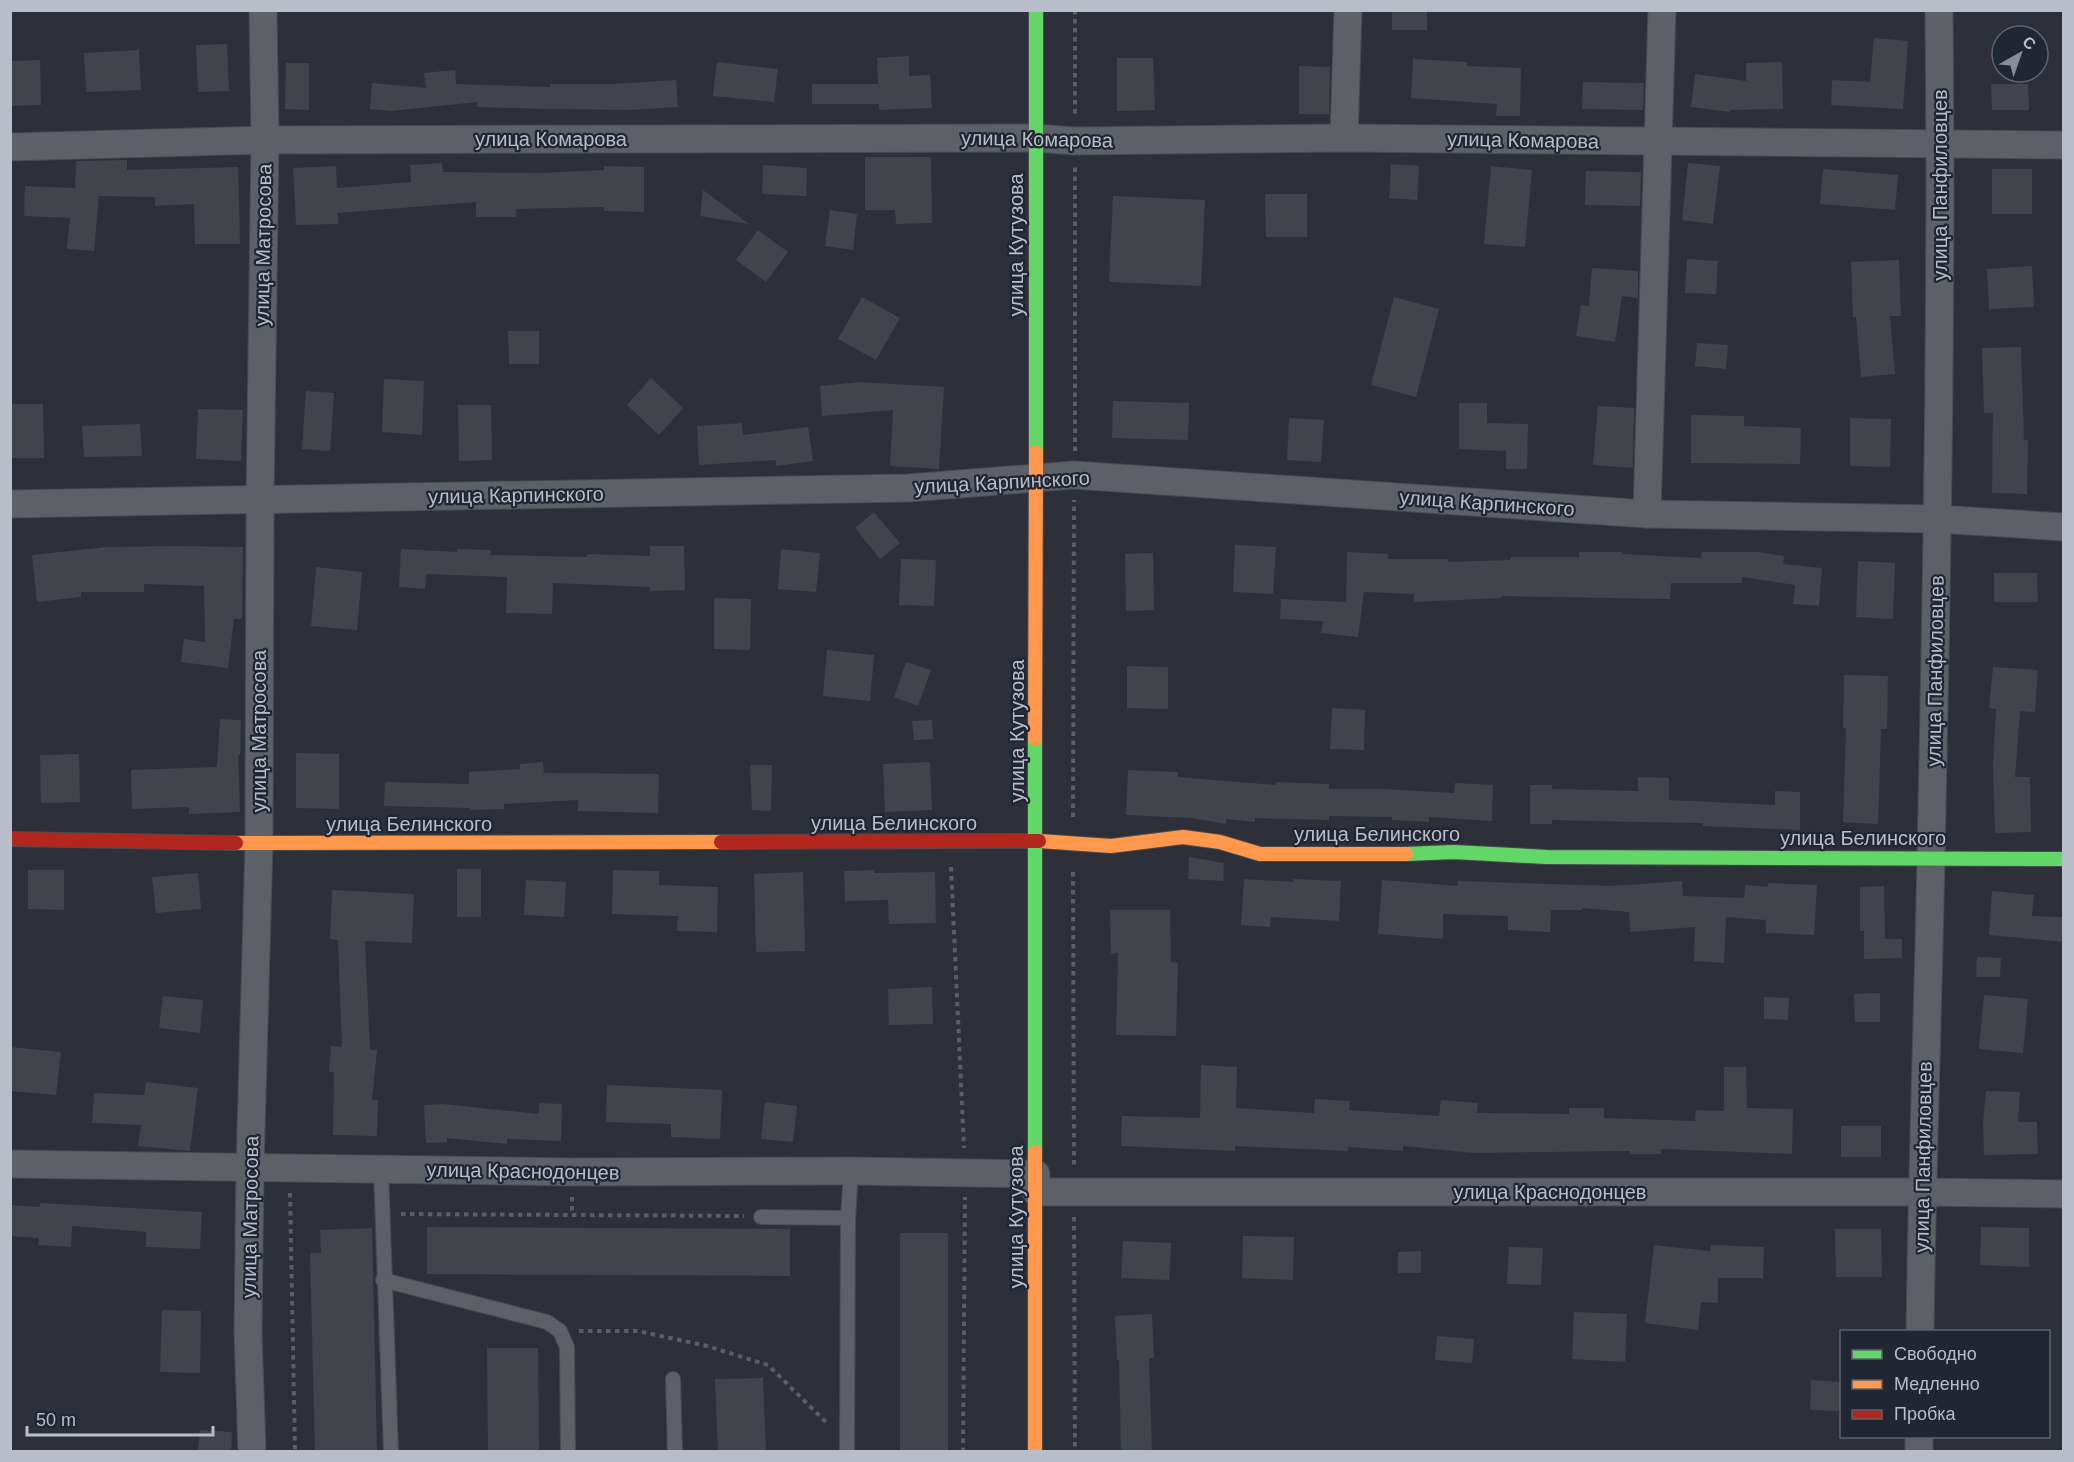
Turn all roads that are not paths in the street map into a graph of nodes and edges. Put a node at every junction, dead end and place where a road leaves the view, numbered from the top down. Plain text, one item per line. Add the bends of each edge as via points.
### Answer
1 (263, 10) edge
2 (1036, 10) edge
3 (1348, 10) edge
4 (1662, 10) edge
5 (1939, 10) edge
6 (1035, 138) junction
7 (1344, 138) junction
8 (265, 140) junction
9 (1659, 142) junction
10 (1941, 143) junction
11 (2064, 145) edge
12 (10, 147) edge
13 (1037, 478) junction
14 (260, 500) junction
15 (10, 504) edge
16 (1647, 514) junction
17 (1938, 519) junction
18 (2064, 527) edge
19 (10, 839) edge
20 (1036, 841) junction
21 (259, 843) junction
22 (1931, 858) junction
23 (2064, 859) edge
24 (10, 1164) edge
25 (250, 1167) junction
26 (381, 1170) junction
27 (851, 1171) junction
28 (1036, 1183) junction
29 (1922, 1192) junction
30 (2064, 1194) edge
31 (761, 1216) road end
32 (848, 1218) junction
33 (383, 1280) junction
34 (1920, 1330) edge
35 (673, 1378) dead end
36 (847, 1447) edge
37 (252, 1452) edge
38 (391, 1452) edge
39 (568, 1452) edge
40 (675, 1452) edge
41 (1035, 1452) edge

1 - 8 street, улица Матросова
2 - 6 street, улица Кутузова
3 - 7 street
4 - 9 street
5 - 10 street, улица Панфиловцев
6 - 7 street, улица Комарова
6 - 8 street, улица Комарова
6 - 13 street, улица Кутузова
7 - 9 street, улица Комарова
8 - 12 street, улица Комарова
8 - 14 street, улица Матросова
9 - 10 street, улица Комарова
9 - 16 street
10 - 11 street, улица Комарова
10 - 17 street, улица Панфиловцев
13 - 14 street, улица Карпинского via 909,488
13 - 16 street, улица Карпинского via 1074,475
13 - 20 street, улица Кутузова
14 - 15 street, улица Карпинского
14 - 21 street, улица Матросова
16 - 17 street, улица Карпинского
17 - 18 street, улица Карпинского
17 - 22 street, улица Панфиловцев
19 - 21 street, улица Белинского
20 - 21 street, улица Белинского
20 - 22 street, улица Белинского via 1111,846 1183,837 1220,842 1260,854 1454,852 1547,857
20 - 28 street, улица Кутузова
21 - 25 street, улица Матросова
22 - 23 street, улица Белинского
22 - 29 street, улица Панфиловцев
24 - 25 street, улица Краснодонцев
25 - 26 street, улица Краснодонцев
25 - 37 street, улица Матросова via 248,1332
26 - 27 street, улица Краснодонцев
26 - 33 lane
27 - 28 street, улица Краснодонцев
27 - 32 lane
28 - 29 street, улица Краснодонцев via 1074,1191
28 - 41 street, улица Кутузова
29 - 30 street, улица Краснодонцев
29 - 34 street, улица Панфиловцев
31 - 32 lane
32 - 36 lane
33 - 38 lane
33 - 39 lane via 547,1322 560,1331 567,1347
35 - 40 lane

